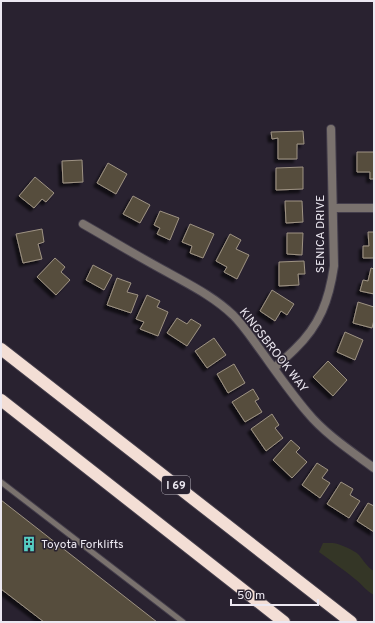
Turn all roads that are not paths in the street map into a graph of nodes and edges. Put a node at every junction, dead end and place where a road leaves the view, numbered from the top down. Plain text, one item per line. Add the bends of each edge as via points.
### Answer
1 (331, 129) dead end
2 (333, 208) junction
3 (374, 208) edge
4 (83, 224) dead end
5 (1, 349) edge
6 (274, 368) junction
7 (1, 400) edge
8 (374, 468) edge
9 (1, 482) edge
10 (183, 622) edge
11 (284, 622) edge
12 (351, 622) edge

1 - 2 street, SENICA DRIVE
2 - 3 street
2 - 6 street, SENICA DRIVE via 334,266 328,298 313,328
4 - 6 street, KINGSBROOK WAY via 210,297 234,316
5 - 12 highway, I 69
6 - 8 street, KINGSBROOK WAY via 314,421
7 - 11 highway
9 - 10 lane

